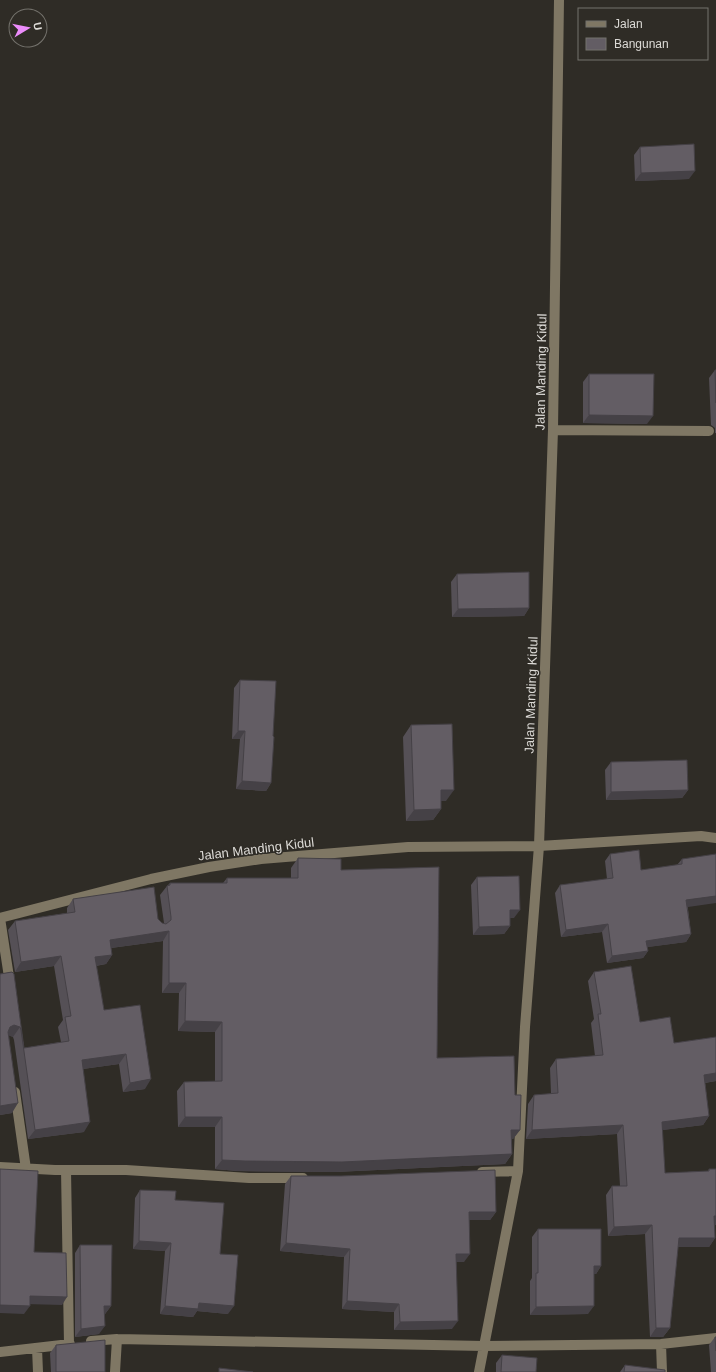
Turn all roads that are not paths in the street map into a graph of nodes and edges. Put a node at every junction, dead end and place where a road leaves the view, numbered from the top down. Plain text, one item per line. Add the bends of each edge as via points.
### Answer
1 (559, 0) edge
2 (553, 430) junction
3 (709, 431) dead end
4 (716, 838) edge
5 (539, 846) junction
6 (0, 918) edge
7 (9, 977) edge
8 (13, 1079) edge
9 (0, 1167) edge
10 (26, 1169) junction
11 (66, 1170) junction
12 (518, 1171) junction
13 (473, 1172) edge
14 (311, 1178) edge
15 (716, 1338) edge
16 (117, 1339) junction
17 (69, 1344) junction
18 (661, 1344) junction
19 (484, 1346) junction
20 (37, 1348) junction
21 (0, 1352) edge
22 (38, 1372) edge
23 (115, 1372) edge
24 (480, 1372) edge
25 (662, 1372) edge

1 - 2 street, Jalan Manding Kidul
2 - 3 street
2 - 5 street, Jalan Manding Kidul
4 - 5 street via 701,836
5 - 6 street, Jalan Manding Kidul via 408,847 262,859 209,867
5 - 12 street
6 - 7 street
8 - 10 street
9 - 10 street
10 - 11 street
11 - 14 street via 126,1170 249,1178
11 - 17 street
12 - 13 street
12 - 19 street
15 - 18 street
16 - 17 street
16 - 19 street
16 - 23 street
17 - 20 street
18 - 19 street
18 - 25 street
19 - 24 street
20 - 21 street
20 - 22 street

